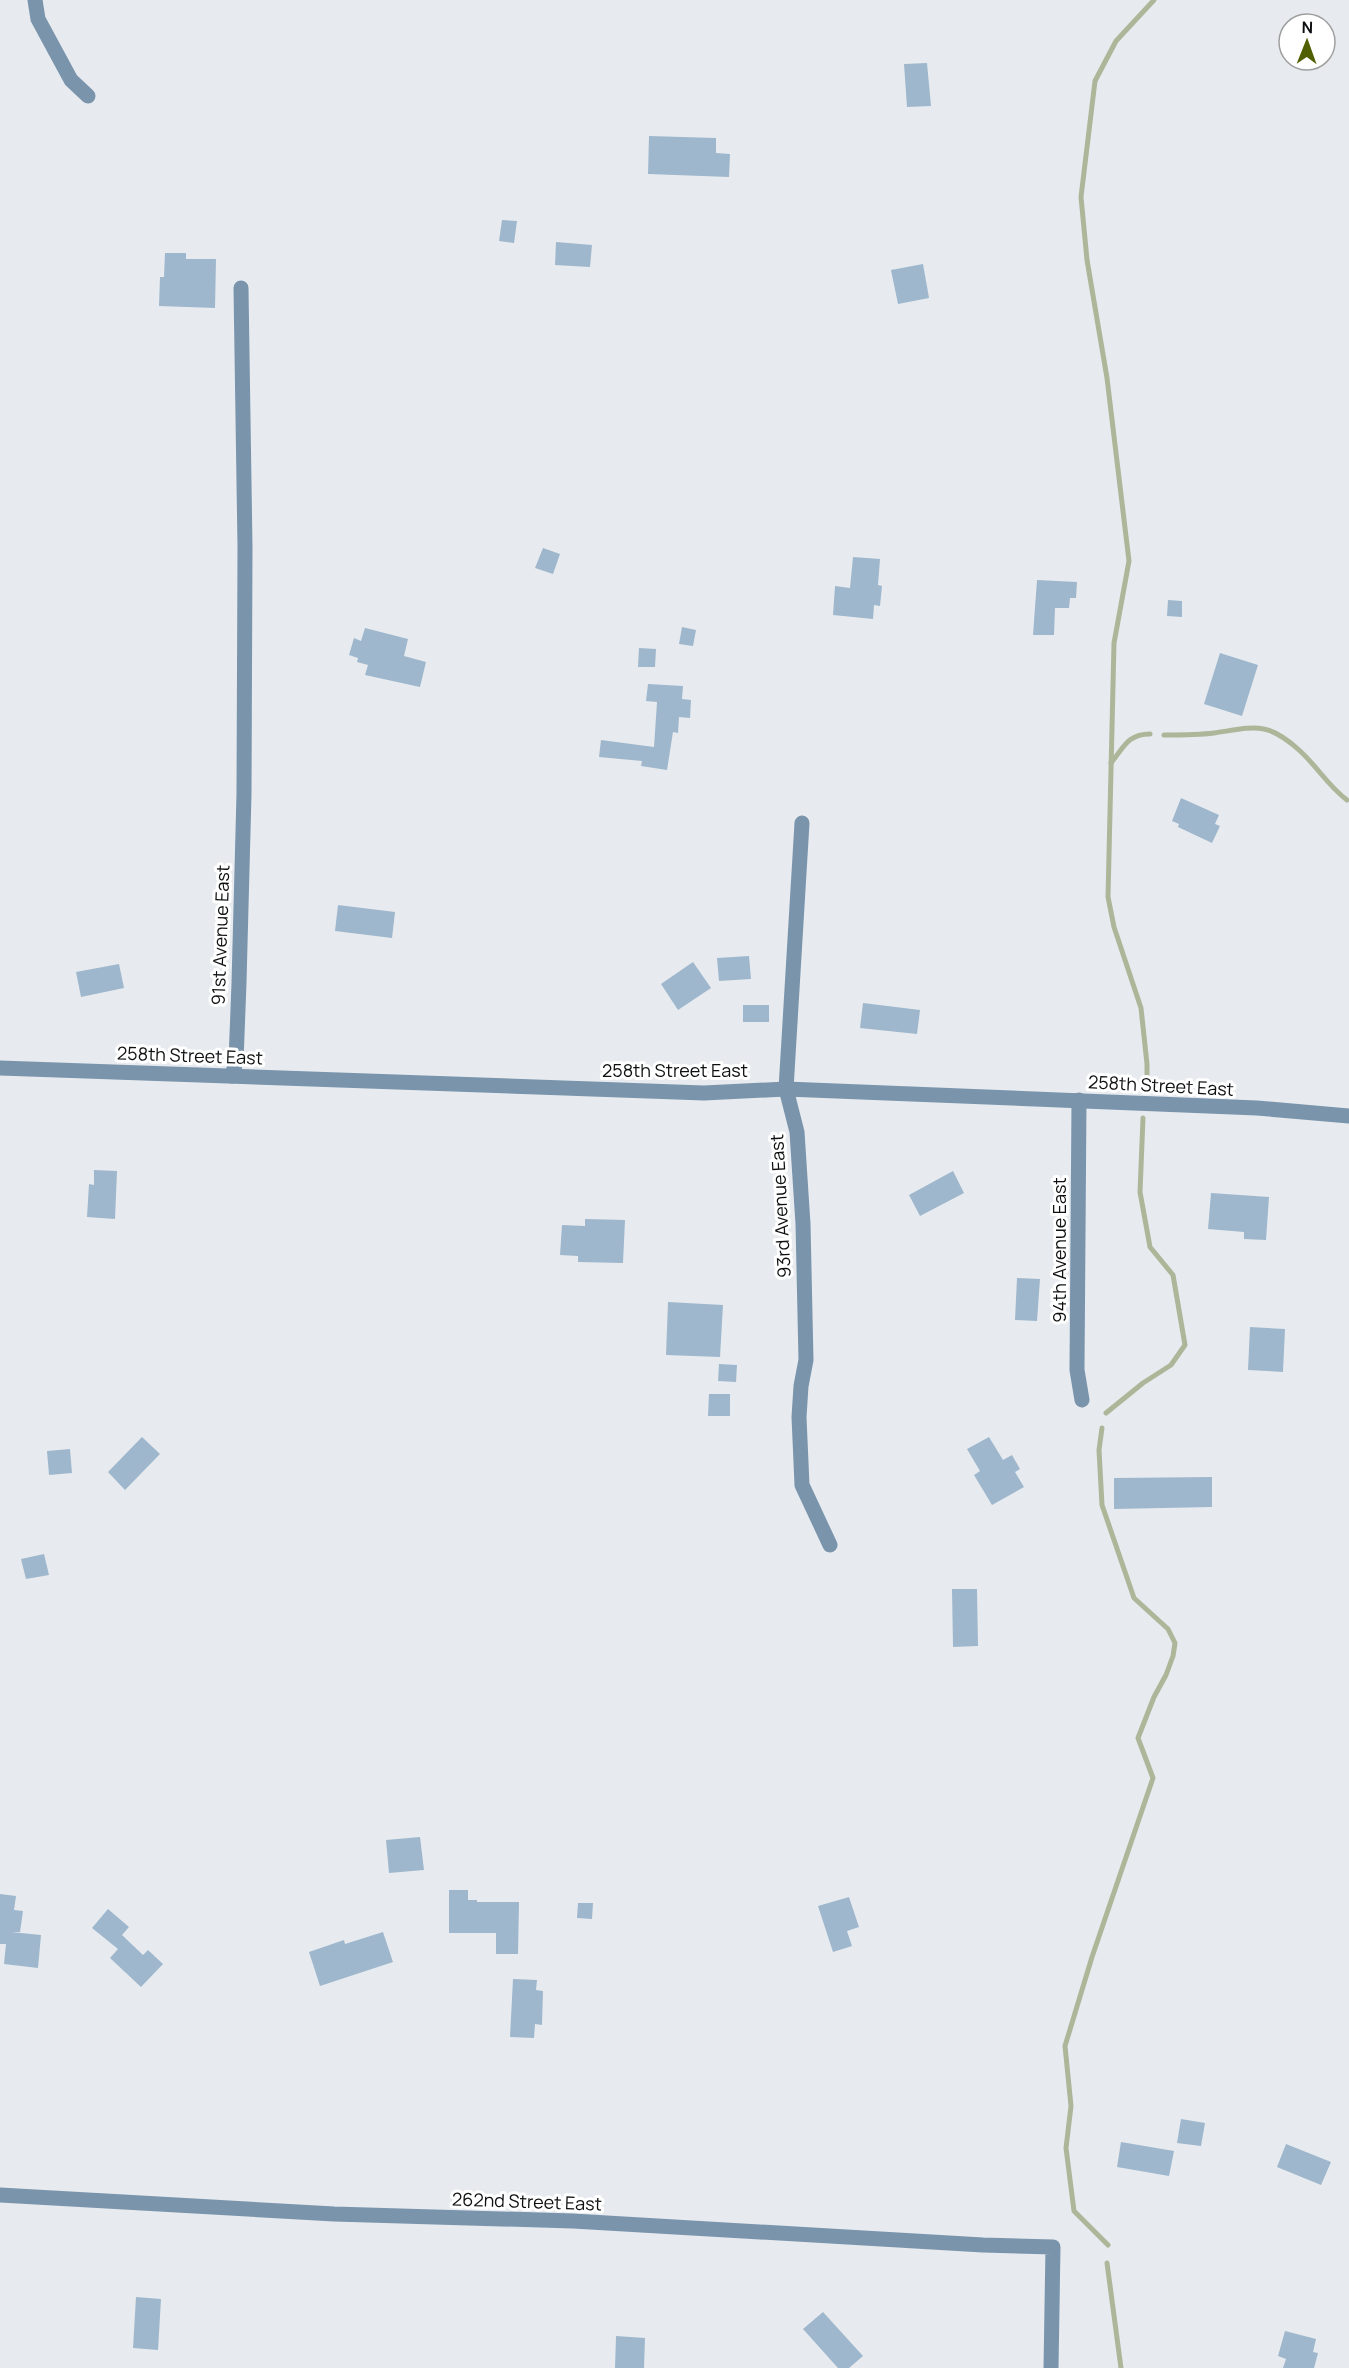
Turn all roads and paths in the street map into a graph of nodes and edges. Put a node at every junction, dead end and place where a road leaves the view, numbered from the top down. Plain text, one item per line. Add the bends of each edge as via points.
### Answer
1 (35, 0) edge
2 (88, 96) dead end
3 (241, 288) dead end
4 (802, 823) dead end
5 (0, 1068) edge
6 (232, 1076) junction
7 (786, 1089) junction
8 (1078, 1100) junction
9 (1349, 1116) edge
10 (1082, 1400) dead end
11 (830, 1545) dead end
12 (0, 2195) edge
13 (1051, 2368) edge

1 - 2 street via 38,19 71,80
3 - 6 street, 91st Avenue East via 244,794 236,1061
4 - 7 street, 93rd Avenue East
5 - 6 street, 258th Street East
6 - 7 street, 258th Street East via 704,1092
7 - 8 street, 258th Street East
7 - 11 street, 93rd Avenue East via 796,1132 803,1224 807,1360 799,1417 802,1485
8 - 9 street, 258th Street East
8 - 10 street, 94th Avenue East via 1077,1370
12 - 13 street, 262nd Street East via 1053,2247

